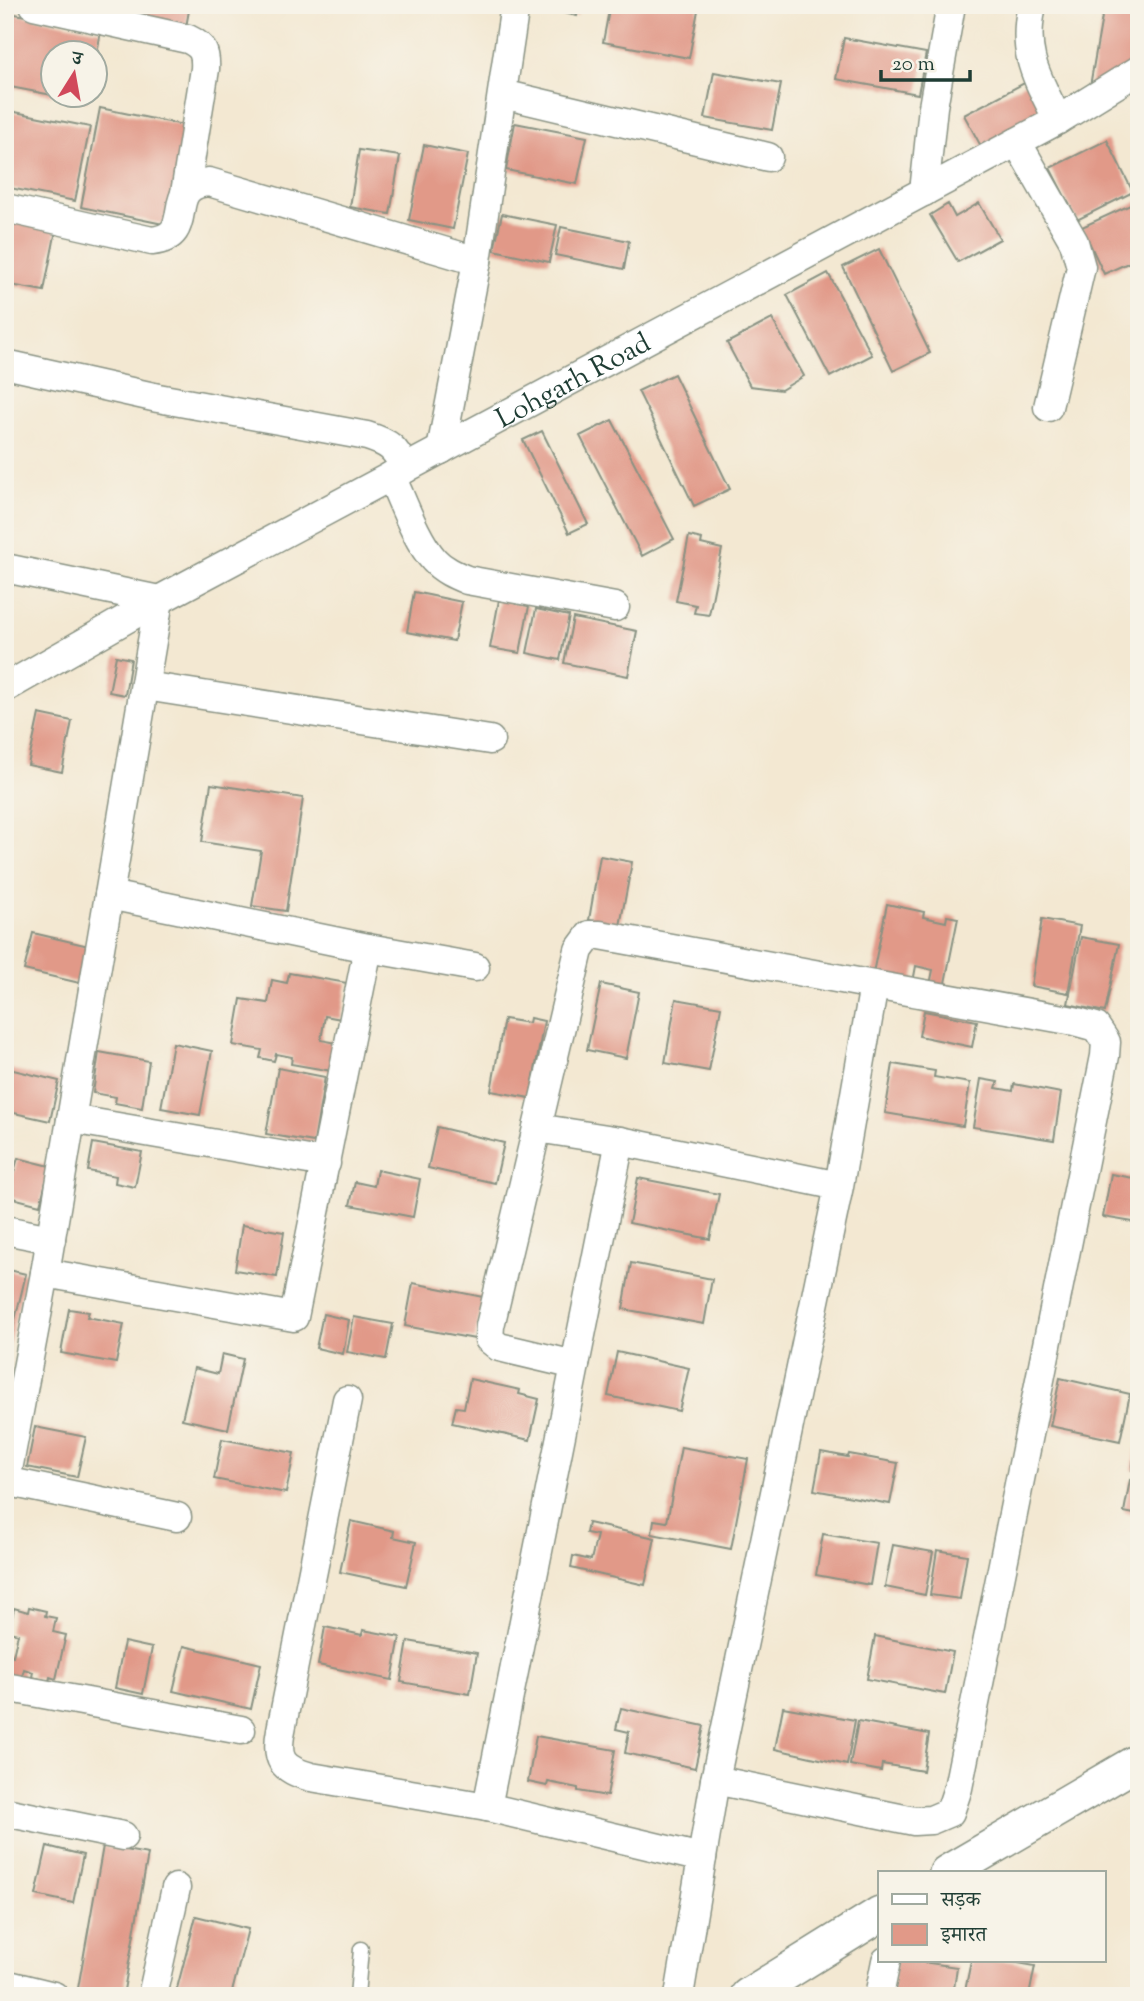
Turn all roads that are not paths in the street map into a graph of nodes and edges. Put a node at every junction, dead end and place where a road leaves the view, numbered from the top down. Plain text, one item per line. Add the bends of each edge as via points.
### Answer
1 (34, 5) edge
2 (515, 5) edge
3 (951, 5) edge
4 (1032, 5) edge
5 (1139, 71) edge
6 (503, 94) junction
7 (1058, 120) junction
8 (1017, 142) junction
9 (768, 157) dead end
10 (925, 192) junction
11 (185, 193) junction
12 (5, 208) edge
13 (477, 261) junction
14 (5, 364) edge
15 (1048, 407) dead end
16 (441, 450) junction
17 (398, 473) junction
18 (5, 568) edge
19 (159, 600) junction
20 (615, 607) dead end
21 (145, 686) junction
22 (5, 688) edge
23 (490, 740) dead end
24 (109, 895) junction
25 (368, 948) junction
26 (475, 967) dead end
27 (874, 985) junction
28 (71, 1119) junction
29 (537, 1128) junction
30 (620, 1142) junction
31 (326, 1163) junction
32 (839, 1186) junction
33 (5, 1230) edge
34 (51, 1239) junction
35 (45, 1273) junction
36 (575, 1365) junction
37 (347, 1399) dead end
38 (6, 1483) edge
39 (177, 1517) dead end
40 (5, 1687) edge
41 (241, 1730) dead end
42 (1139, 1761) edge
43 (715, 1780) junction
44 (487, 1807) junction
45 (5, 1812) edge
46 (123, 1836) dead end
47 (702, 1858) junction
48 (950, 1871) edge
49 (176, 1888) dead end
50 (878, 1915) edge
51 (360, 1950) dead end
52 (886, 1962) edge
53 (5, 1984) edge
54 (54, 1996) edge
55 (152, 1996) edge
56 (357, 1996) edge
57 (679, 1996) edge
58 (748, 1996) edge
59 (879, 1996) edge

1 - 11 street via 200,45 205,69
2 - 6 street
3 - 10 street via 933,107
4 - 7 street via 1026,29 1028,50
5 - 7 street, Lohgarh Road
6 - 9 street
6 - 13 street
7 - 8 street, Lohgarh Road
8 - 10 street, Lohgarh Road
8 - 15 street via 1074,243 1081,267
10 - 16 street, Lohgarh Road
11 - 12 street via 171,237 152,241
11 - 13 street via 209,183
13 - 16 street
14 - 17 street via 158,398 367,436 384,441 397,452
16 - 17 street, Lohgarh Road
17 - 19 street, Lohgarh Road
17 - 20 street via 425,547 446,571 467,580
18 - 19 street
19 - 21 street
19 - 22 street, Lohgarh Road
21 - 23 street
21 - 24 street
24 - 25 street
24 - 28 street
25 - 26 street
25 - 31 street
27 - 29 street via 590,935 579,950 569,986
27 - 32 street
27 - 43 street via 1096,1027 1106,1042 1105,1056 950,1812 914,1821
28 - 31 street
28 - 34 street
29 - 30 street
29 - 36 street via 489,1339 499,1347
30 - 32 street
30 - 36 street
31 - 35 street via 293,1317
32 - 43 street
33 - 34 street
34 - 35 street
35 - 38 street
36 - 44 street
37 - 44 street via 281,1730 281,1761 292,1772 311,1777
38 - 39 street
40 - 41 street
42 - 48 street
43 - 47 street
44 - 47 street
45 - 46 street
47 - 57 street
49 - 55 street
50 - 58 street
51 - 56 lane
52 - 59 street
53 - 54 street

